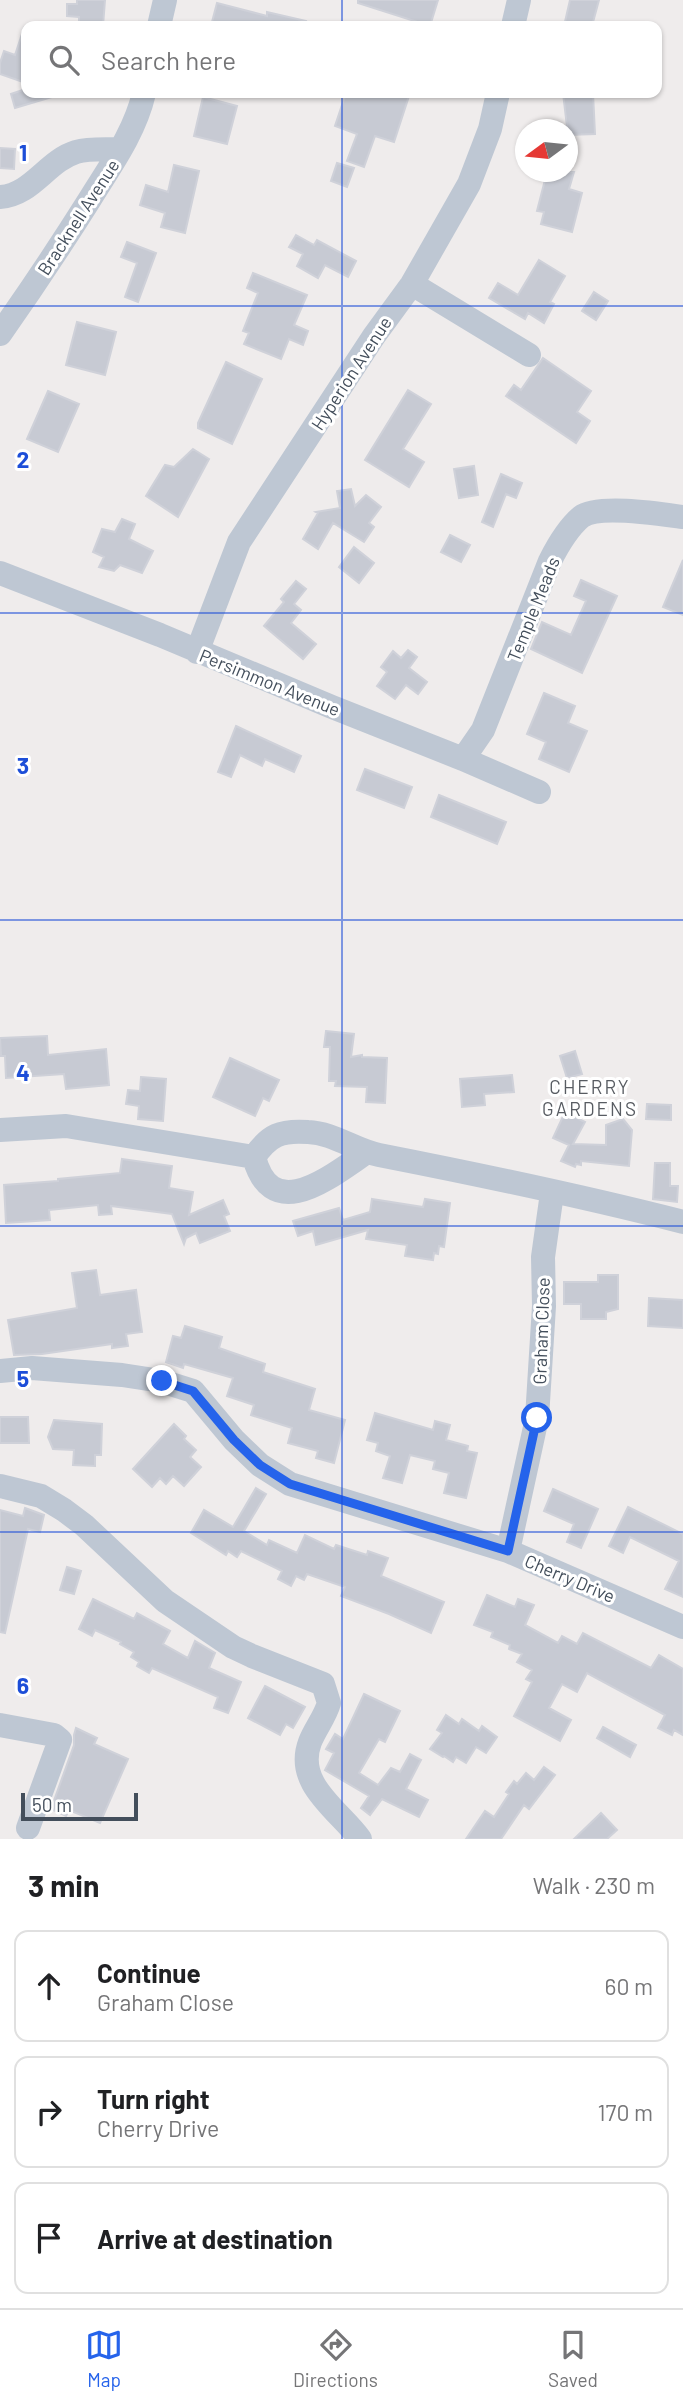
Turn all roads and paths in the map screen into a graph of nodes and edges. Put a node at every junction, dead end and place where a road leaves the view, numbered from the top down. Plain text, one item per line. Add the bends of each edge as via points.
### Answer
1 (165, 0) edge
2 (519, 0) edge
3 (160, 21) edge
4 (514, 21) edge
5 (143, 98) edge
6 (497, 98) edge
7 (121, 149) junction
8 (0, 197) edge
9 (412, 284) junction
10 (0, 334) edge
11 (529, 355) dead end
12 (683, 516) edge
13 (0, 573) edge
14 (197, 652) junction
15 (463, 759) junction
16 (539, 792) dead end
17 (0, 1130) edge
18 (367, 1152) junction
19 (254, 1157) junction
20 (552, 1192) junction
21 (683, 1222) edge
22 (0, 1371) edge
23 (0, 1486) edge
24 (508, 1551) junction
25 (683, 1627) edge
26 (0, 1725) edge
27 (28, 1828) dead end
28 (359, 1839) edge

1 - 3 street
2 - 4 street
5 - 7 street, Bracknell Avenue
6 - 9 street, Hyperion Avenue via 469,184
7 - 8 street via 76,152 22,190
7 - 10 street, Bracknell Avenue
9 - 11 street
9 - 14 street, Hyperion Avenue via 239,542
12 - 15 street, Temple Meads via 614,510 594,513 583,515 562,537 484,730
13 - 14 street, Persimmon Avenue
14 - 15 street, Persimmon Avenue
15 - 16 street, Persimmon Avenue
17 - 19 street via 66,1126
18 - 19 street via 325,1134 291,1132 264,1142
18 - 19 street via 321,1183 283,1193 259,1176
18 - 20 street
20 - 21 street
20 - 24 street, Graham Close via 542,1257 544,1306 537,1418
22 - 24 street, Cherry Drive via 32,1368 122,1375 193,1391 260,1465 290,1484
23 - 28 street via 41,1496 64,1510 165,1601 233,1647 323,1684 329,1703 309,1743 310,1778
24 - 25 street, Cherry Drive
26 - 27 street via 60,1740

